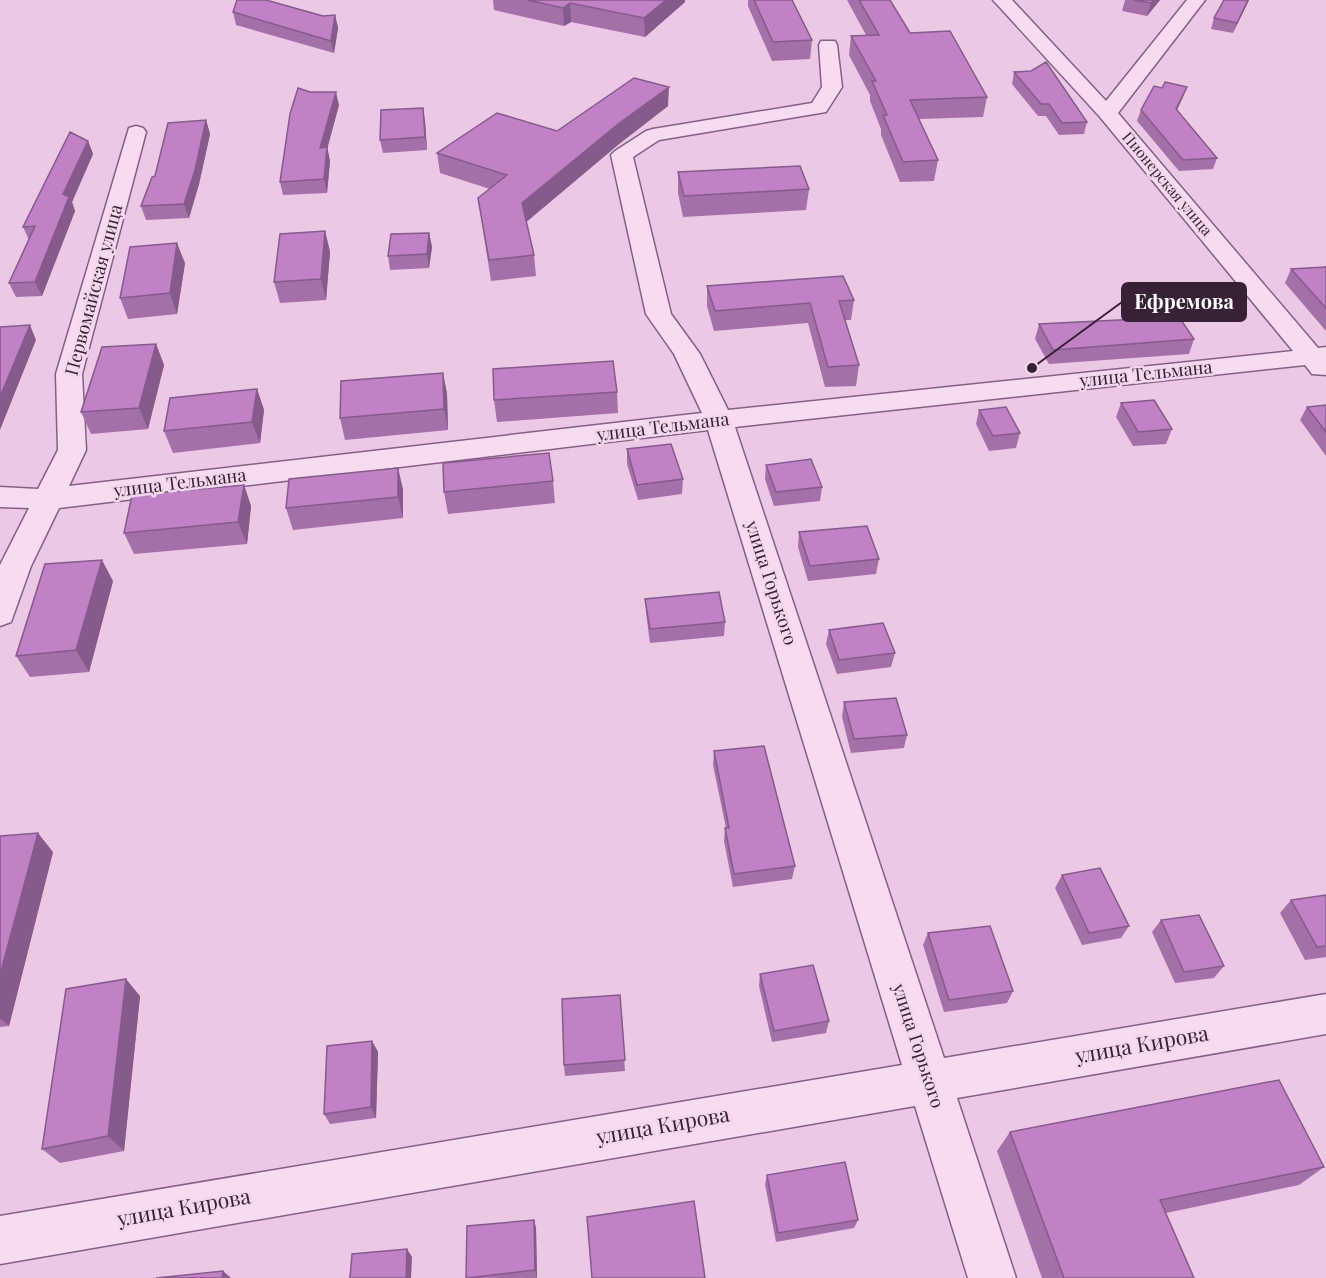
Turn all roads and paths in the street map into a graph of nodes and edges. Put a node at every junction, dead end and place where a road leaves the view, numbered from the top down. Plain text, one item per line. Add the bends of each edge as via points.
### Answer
1 (1002, 0) edge
2 (1196, 0) edge
3 (828, 45) dead end
4 (1107, 113) junction
5 (136, 132) dead end
6 (1321, 362) edge
7 (719, 420) junction
8 (0, 497) edge
9 (47, 499) junction
10 (0, 614) edge
11 (1326, 1014) edge
12 (929, 1081) junction
13 (0, 1240) edge
14 (992, 1278) edge

1 - 4 street, Пионерская улица
2 - 4 street
3 - 7 street, улица Горького via 832,87 819,108 653,135 622,155 659,314 687,354
4 - 6 street, Пионерская улица
5 - 9 street, Первомайская улица via 69,374 72,450
6 - 7 street, улица Тельмана
7 - 9 street, улица Тельмана
7 - 12 street, улица Горького
8 - 9 street, улица Тельмана
9 - 10 street, Первомайская улица via 15,566
11 - 12 street, улица Кирова
12 - 13 street, улица Кирова
12 - 14 street, улица Горького

